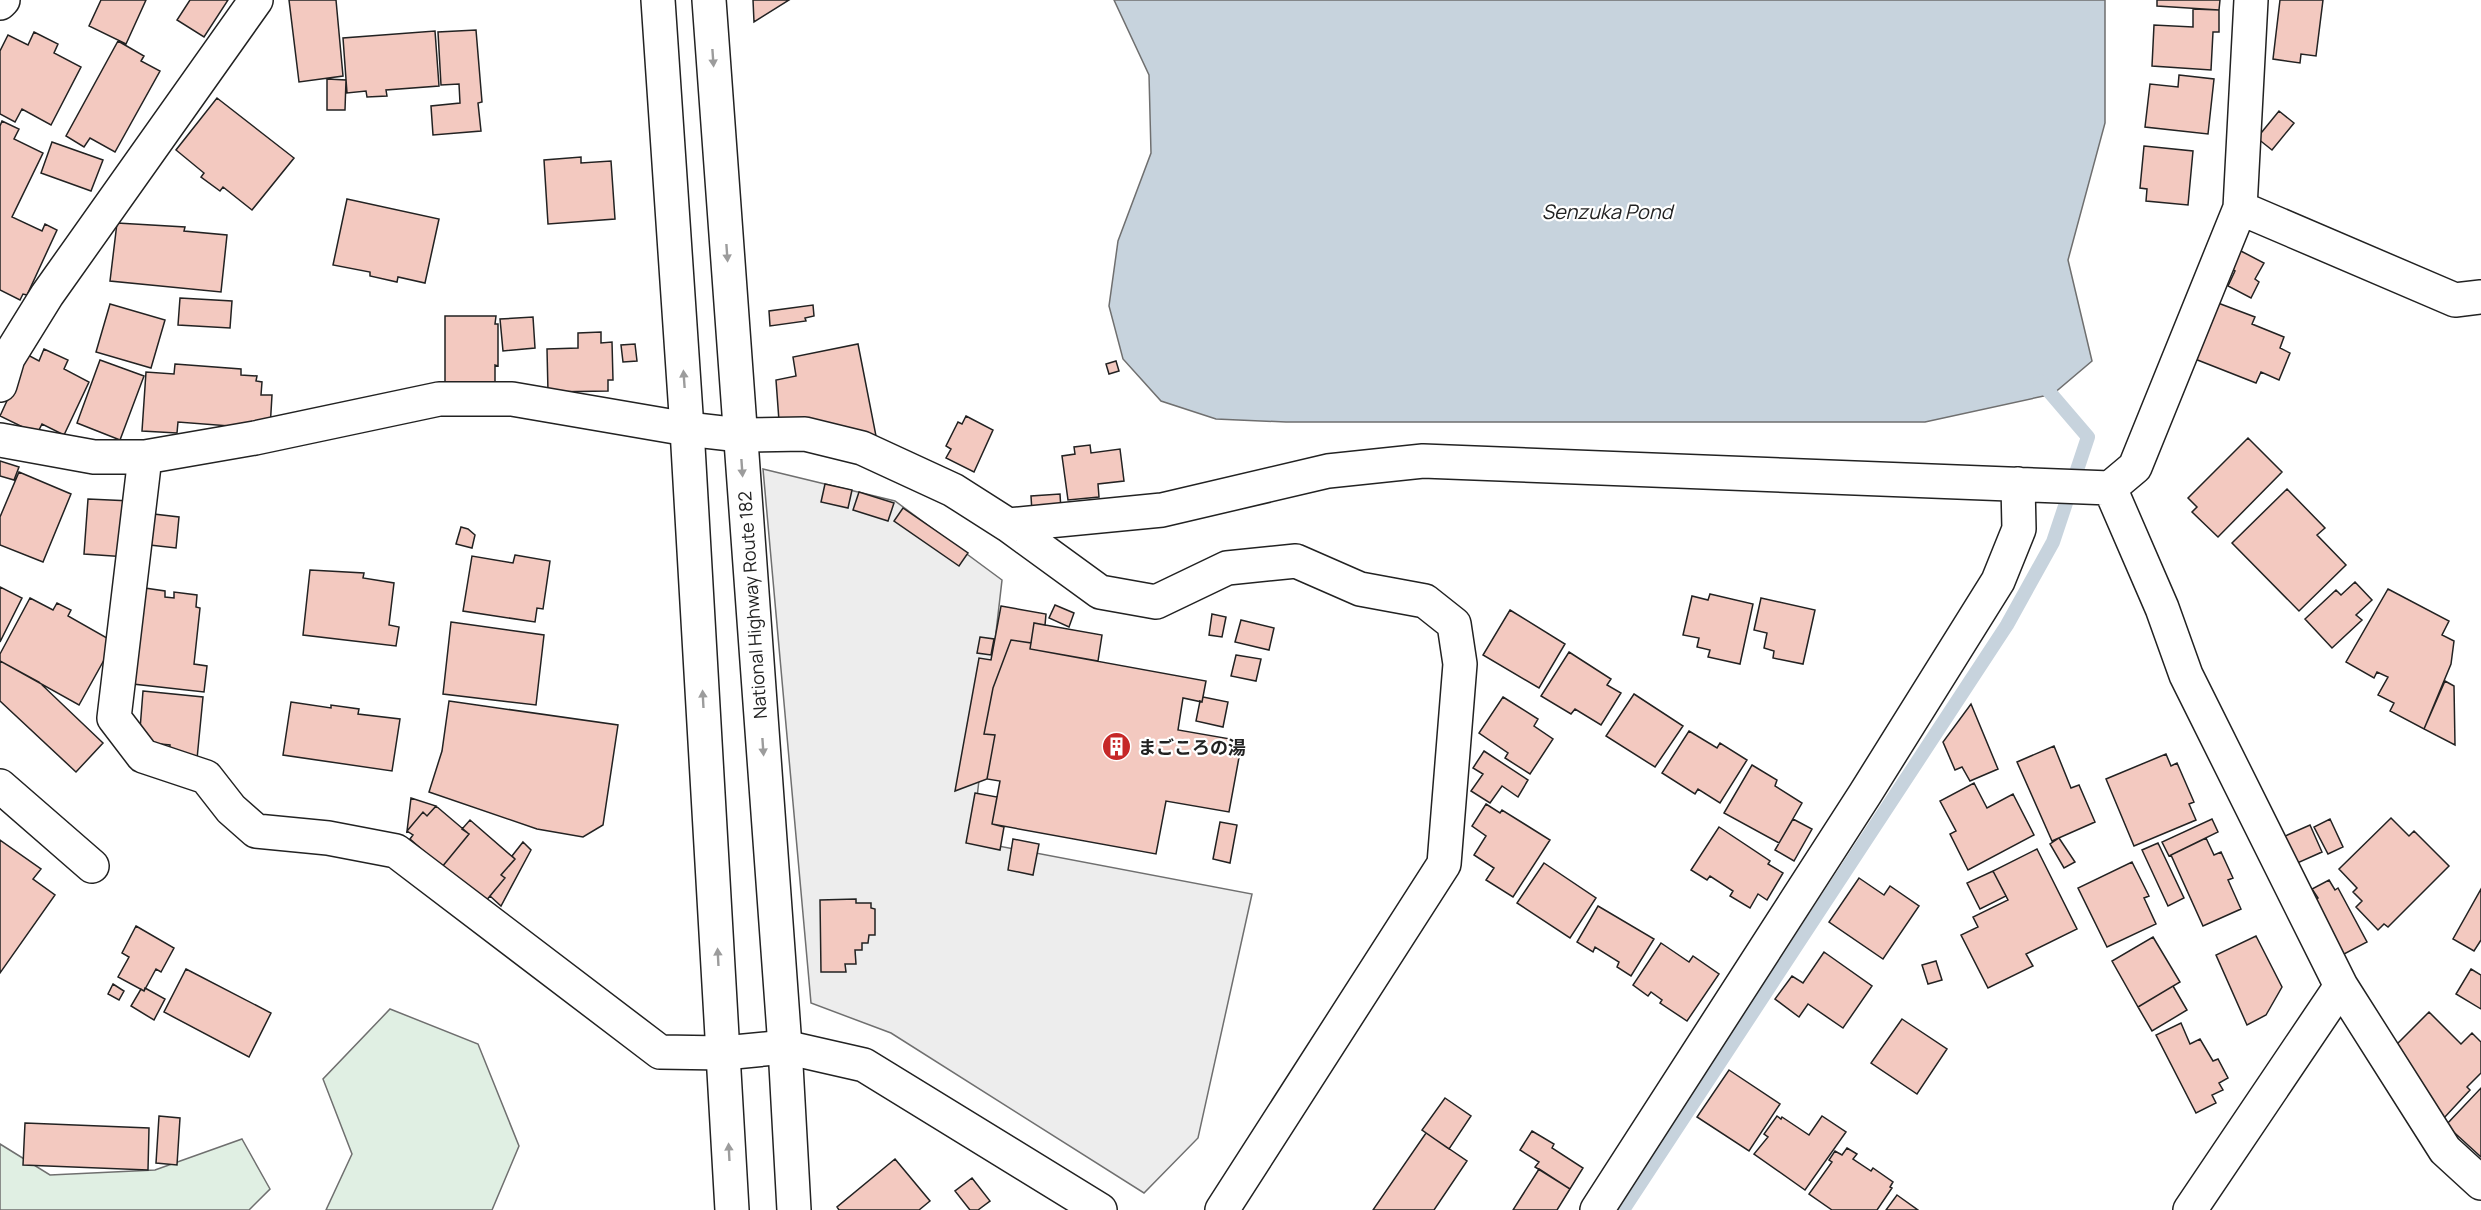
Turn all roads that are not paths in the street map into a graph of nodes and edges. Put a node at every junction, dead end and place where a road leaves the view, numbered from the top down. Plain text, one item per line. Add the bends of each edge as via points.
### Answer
1 (256, 0) edge
2 (658, 0) edge
3 (709, 0) edge
4 (2251, 0) edge
5 (2240, 208) junction
6 (2481, 297) edge
7 (0, 385) edge
8 (687, 429) junction
9 (740, 435) junction
10 (0, 440) edge
11 (145, 457) junction
12 (2018, 484) junction
13 (2084, 487) junction
14 (1008, 525) junction
15 (0, 786) edge
16 (92, 866) dead end
17 (2341, 986) junction
18 (785, 1047) junction
19 (724, 1053) junction
20 (2481, 1184) edge
21 (732, 1210) edge
22 (794, 1210) edge
23 (1100, 1210) edge
24 (1222, 1210) edge
25 (1597, 1210) edge
26 (2190, 1210) edge

1 - 7 main road via 47,295 8,358
8 -> 2 main road
3 -> 9 main road, National Highway Route 182
4 - 5 main road
5 - 6 main road via 2455,300
5 - 13 main road via 2135,467
8 - 9 main road
8 - 11 main road via 512,399 439,399
19 -> 8 main road
9 - 14 main road via 805,434 862,448 953,490
9 -> 18 main road, National Highway Route 182
10 - 11 main road via 94,457
11 - 19 main road via 114,718 143,756 206,777 231,809 256,831 328,838 396,851 660,1052
12 - 13 main road
12 - 14 main road via 1423,460 1328,471 1162,510
12 - 25 main road via 2019,529 1998,581
13 - 17 main road via 2162,608 2186,675
14 - 24 main road via 1100,592 1156,602 1227,568 1296,561 1360,589 1425,601 1454,624 1460,664 1444,864
15 - 16 main road
17 - 20 main road via 2445,1150
17 - 26 main road
18 - 19 main road
18 - 22 main road, National Highway Route 182
18 - 23 main road via 864,1065
21 -> 19 main road

